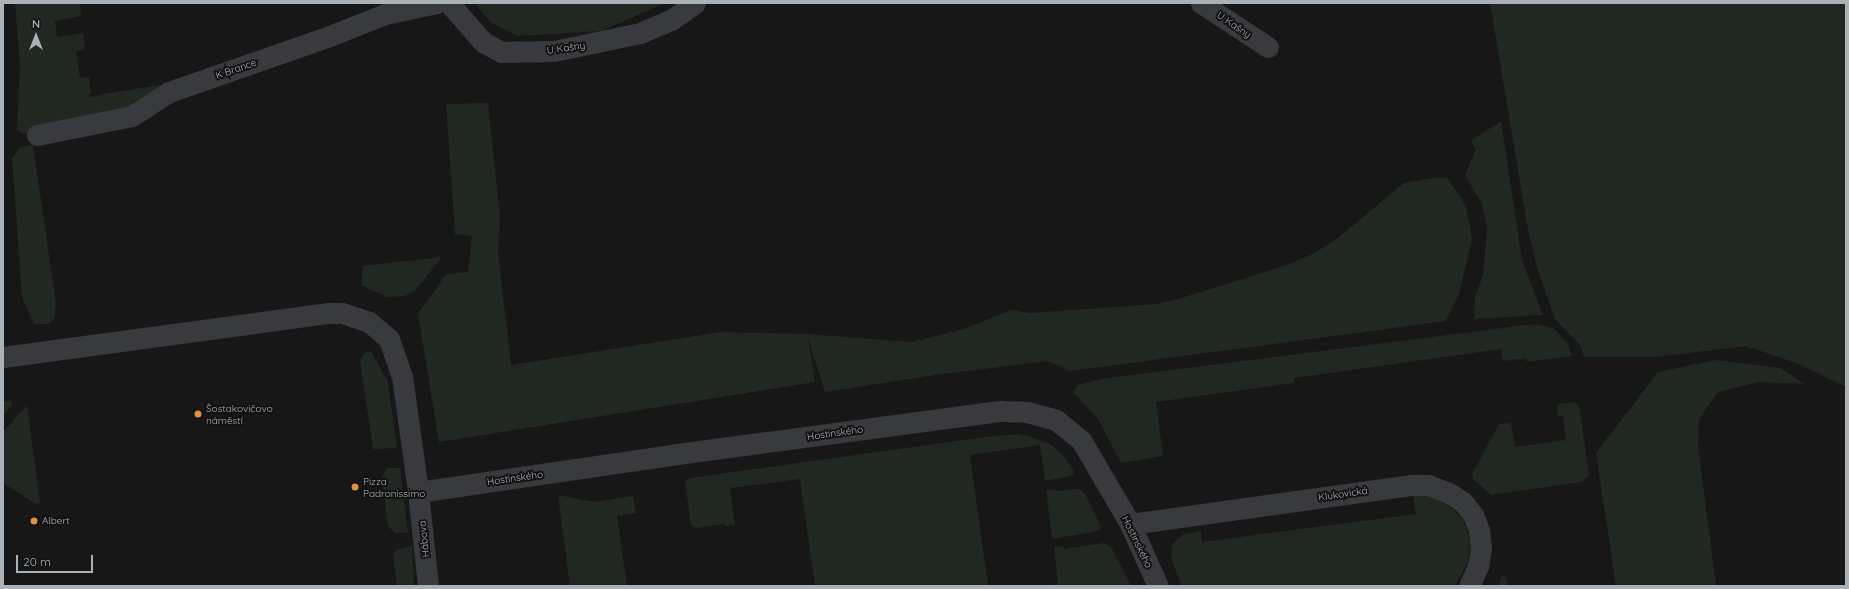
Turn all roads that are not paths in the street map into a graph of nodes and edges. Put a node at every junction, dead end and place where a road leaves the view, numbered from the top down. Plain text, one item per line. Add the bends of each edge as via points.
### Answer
1 (438, 3) edge
2 (449, 3) edge
3 (694, 3) edge
4 (1201, 3) edge
5 (1268, 47) dead end
6 (37, 134) dead end
7 (3, 357) edge
8 (418, 492) junction
9 (1130, 524) junction
10 (428, 586) edge
11 (1158, 586) edge
12 (1469, 586) edge

1 - 6 street, K Brance via 385,14 169,92 132,116
2 - 3 street, U Kašny via 483,42 501,52 554,51 640,33 671,20
4 - 5 street, U Kašny
7 - 8 street via 327,313 357,317 380,330 394,348 402,376
8 - 9 street, Hostinského via 676,454 1001,411 1043,415 1074,432
8 - 10 street, Hábova
9 - 11 street, Hostinského
9 - 12 street, Klukovická via 1410,485 1428,485 1463,502 1473,515 1479,530 1481,548 1478,566

